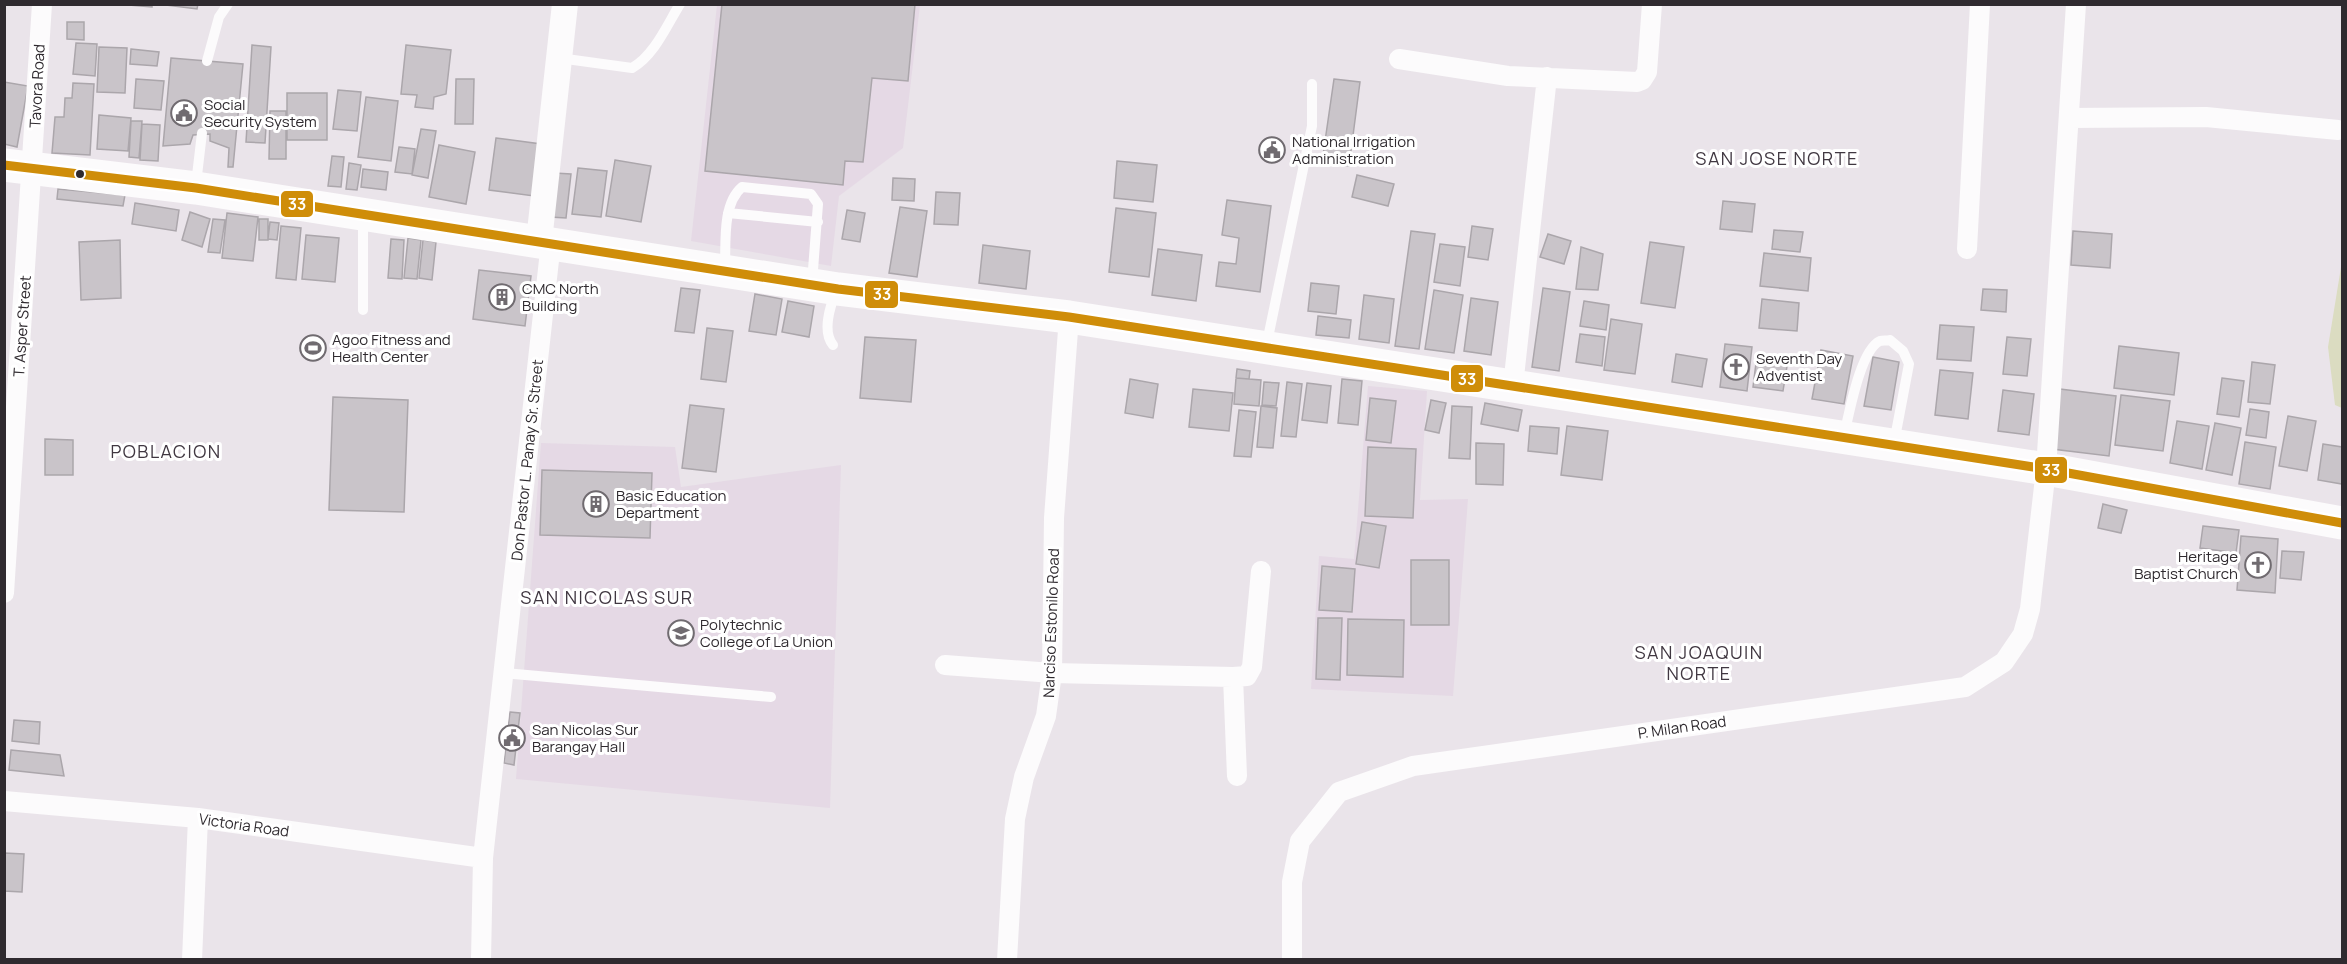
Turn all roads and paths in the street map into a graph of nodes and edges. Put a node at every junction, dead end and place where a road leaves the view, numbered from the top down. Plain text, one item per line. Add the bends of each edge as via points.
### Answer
1 (42, 4) edge
2 (228, 4) edge
3 (565, 4) edge
4 (680, 4) edge
5 (1652, 4) edge
6 (1980, 4) edge
7 (2076, 4) edge
8 (559, 58) junction
9 (1399, 59) dead end
10 (207, 62) dead end
11 (1547, 77) junction
12 (1312, 84) dead end
13 (2069, 118) junction
14 (2338, 130) dead end
15 (202, 133) dead end
16 (19, 167) edge
17 (196, 188) junction
18 (728, 213) junction
19 (363, 214) junction
20 (818, 222) junction
21 (545, 241) junction
22 (1967, 249) dead end
23 (725, 271) junction
24 (825, 287) junction
25 (363, 310) dead end
26 (1069, 318) junction
27 (832, 345) dead end
28 (1269, 348) junction
29 (1513, 386) junction
30 (11, 389) edge
31 (1843, 437) junction
32 (1893, 446) junction
33 (2046, 469) junction
34 (2343, 523) edge
35 (1261, 570) dead end
36 (4, 592) edge
37 (945, 665) dead end
38 (504, 673) junction
39 (1052, 673) junction
40 (1233, 677) junction
41 (771, 697) dead end
42 (1237, 776) dead end
43 (4, 801) edge
44 (198, 818) junction
45 (483, 858) junction
46 (192, 960) edge
47 (481, 960) edge
48 (1007, 960) edge
49 (1292, 960) edge

1 - 16 street, Tavora Road
2 - 10 lane via 219,17
3 - 8 street
4 - 8 lane via 650,51 632,68
5 - 11 street via 1647,72 1642,80
6 - 22 street
7 - 13 street, P. Milan Road
8 - 21 street
9 - 11 street via 1508,76
11 - 29 street
12 - 28 lane via 1312,126
13 - 14 street via 2206,117
13 - 33 street, P. Milan Road
15 - 17 lane
16 - 17 highway
16 - 30 street, T. Asper Street
17 - 19 highway
18 - 20 lane
18 - 20 lane via 742,187 811,194 818,204
18 - 23 lane
19 - 21 highway
19 - 25 lane
20 - 24 lane
21 - 23 highway
21 - 38 street, Don Pastor L. Panay Sr. Street
23 - 24 highway
24 - 26 highway
24 - 27 lane via 832,302 827,332
26 - 28 highway
26 - 39 street, Narciso Estonilo Road via 1054,518
28 - 29 highway
29 - 31 highway
30 - 36 street, T. Asper Street
31 - 32 highway
31 - 32 lane via 1861,367 1880,341 1890,340 1910,364
32 - 33 highway
33 - 34 highway
33 - 49 street, P. Milan Road via 2030,609 2023,634 2004,662 1965,687 1413,766 1339,792 1300,841 1292,882
35 - 40 street via 1252,667 1247,676
37 - 39 street
38 - 41 lane
38 - 45 street, Don Pastor L. Panay Sr. Street
39 - 40 street
39 - 48 street, Narciso Estonilo Road via 1046,716 1024,777 1015,819
40 - 42 street
43 - 44 street, Victoria Road
44 - 45 street, Victoria Road
44 - 46 street
45 - 47 street, Don Pastor L. Panay Sr. Street

